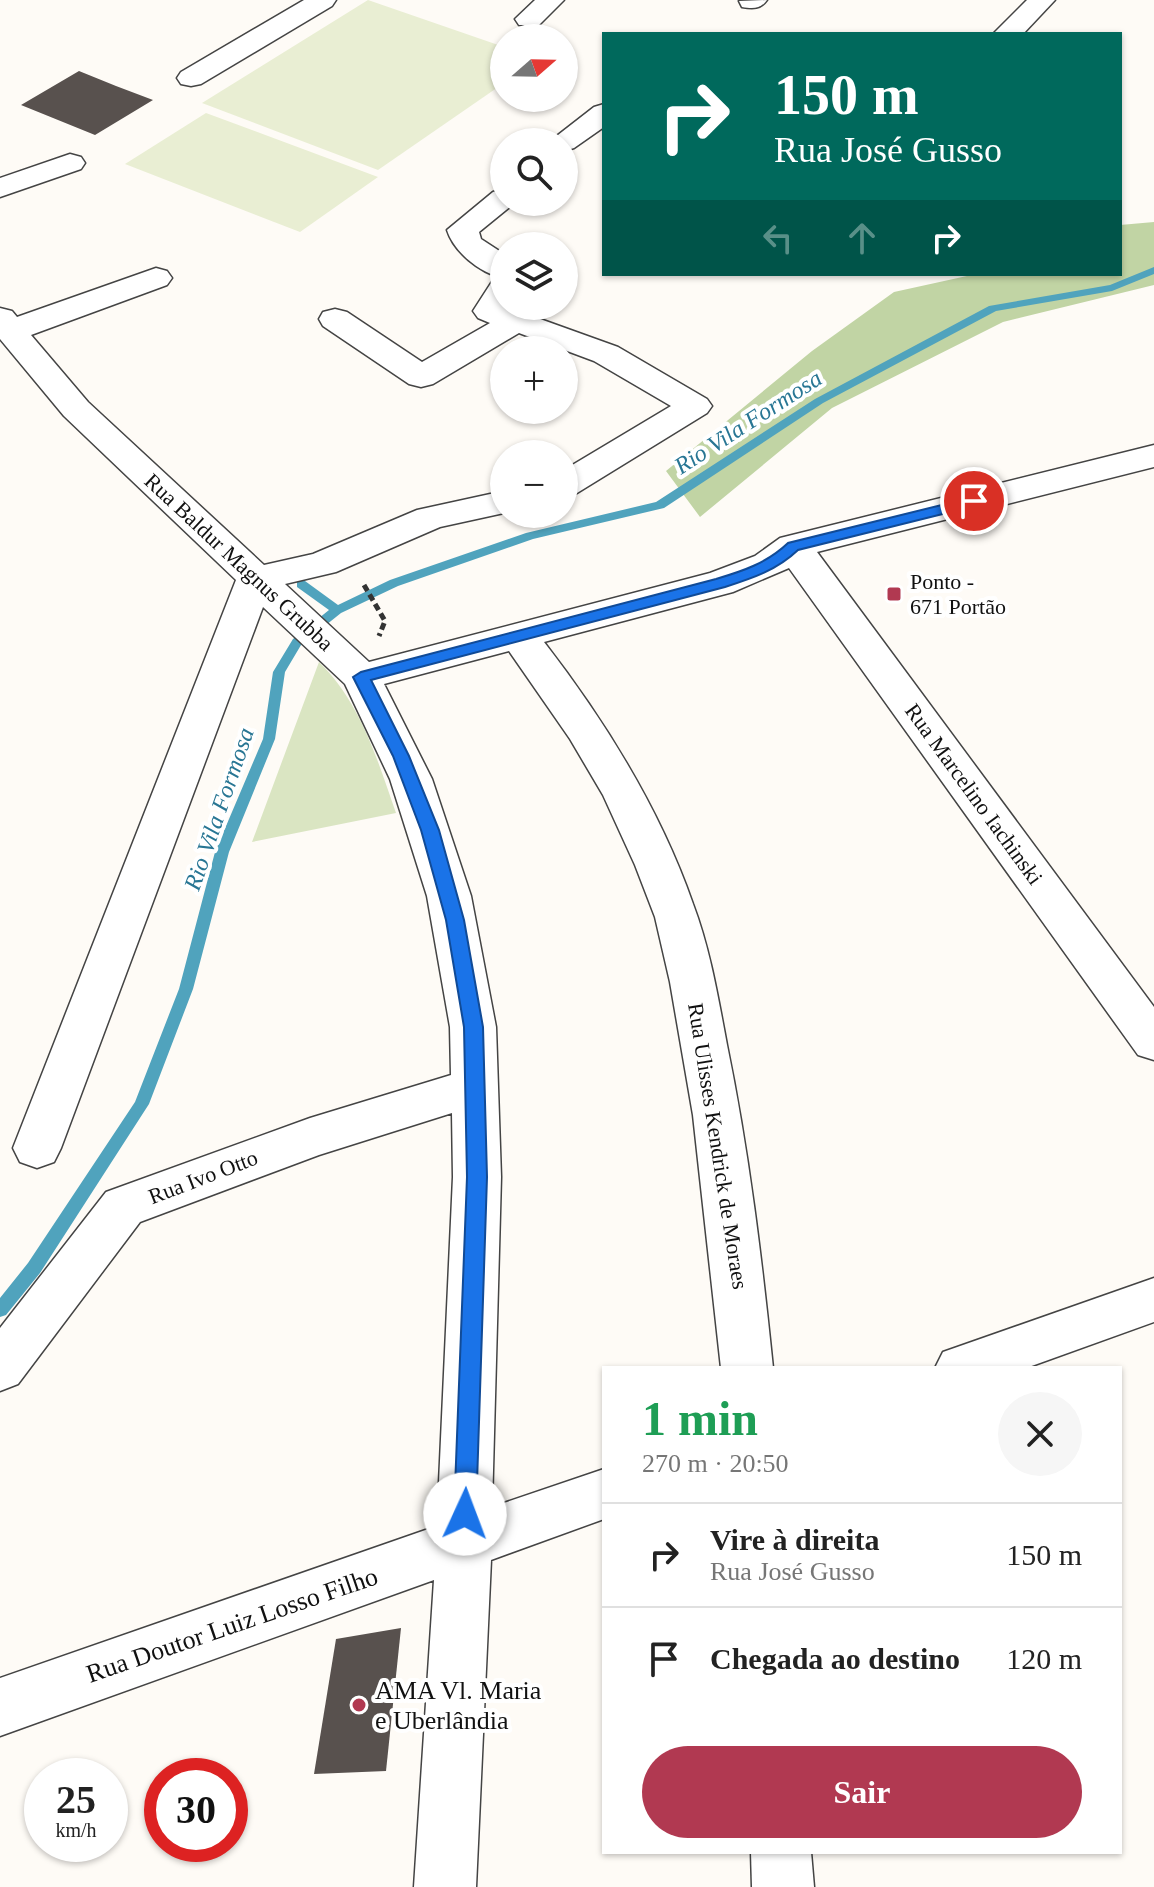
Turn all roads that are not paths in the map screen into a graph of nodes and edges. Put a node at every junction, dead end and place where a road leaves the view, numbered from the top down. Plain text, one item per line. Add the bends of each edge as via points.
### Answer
1 (323, 0) edge
2 (551, 0) edge
3 (1042, 0) edge
4 (529, 19) dead end
5 (1009, 32) edge
6 (191, 78) dead end
7 (602, 114) edge
8 (578, 132) edge
9 (70, 163) dead end
10 (0, 188) edge
11 (490, 209) edge
12 (490, 259) edge
13 (156, 278) dead end
14 (335, 319) dead end
15 (518, 320) joint
16 (6, 324) edge
17 (0, 364) edge
18 (76, 409) junction
19 (1154, 456) edge
20 (578, 477) edge
21 (490, 505) edge
22 (793, 546) junction
23 (255, 579) junction
24 (517, 634) junction
25 (346, 661) junction
26 (1154, 1042) edge
27 (476, 1086) junction
28 (37, 1148) dead end
29 (1154, 1300) edge
30 (747, 1366) edge
31 (967, 1366) edge
32 (0, 1368) edge
33 (602, 1495) edge
34 (464, 1543) junction
35 (0, 1707) edge
36 (781, 1854) edge
37 (445, 1887) edge
38 (783, 1887) edge

1 - 6 street
2 - 4 street
3 - 5 street
7 - 8 street
9 - 10 street
11 - 12 street via 463,230 467,243
13 - 16 street
14 - 15 street via 421,377
15 - 20 street via 606,354 695,406
16 - 18 street, Rua Baldur Magnus Grubba
17 - 18 street
18 - 23 street, Rua Baldur Magnus Grubba
19 - 22 street
21 - 23 street via 430,518 323,564
22 - 24 street via 767,566 731,580
22 - 26 street, Rua Marcelino Iachinski
23 - 25 street, Rua Baldur Magnus Grubba
23 - 28 street
24 - 25 street
24 - 30 street, Rua Ulisses Kendrick de Moraes via 568,699 603,756 671,903 714,1089
25 - 27 street, Rua Baldur Magnus Grubba via 411,779 449,896 465,967
27 - 32 street, Rua Ivo Otto via 310,1138 123,1207
27 - 34 street, Rua Baldur Magnus Grubba
29 - 31 street
33 - 34 street, Rua Doutor Luiz Losso Filho
34 - 35 street, Rua Doutor Luiz Losso Filho
34 - 37 street, Rua Baldur Magnus Grubba
36 - 38 street

